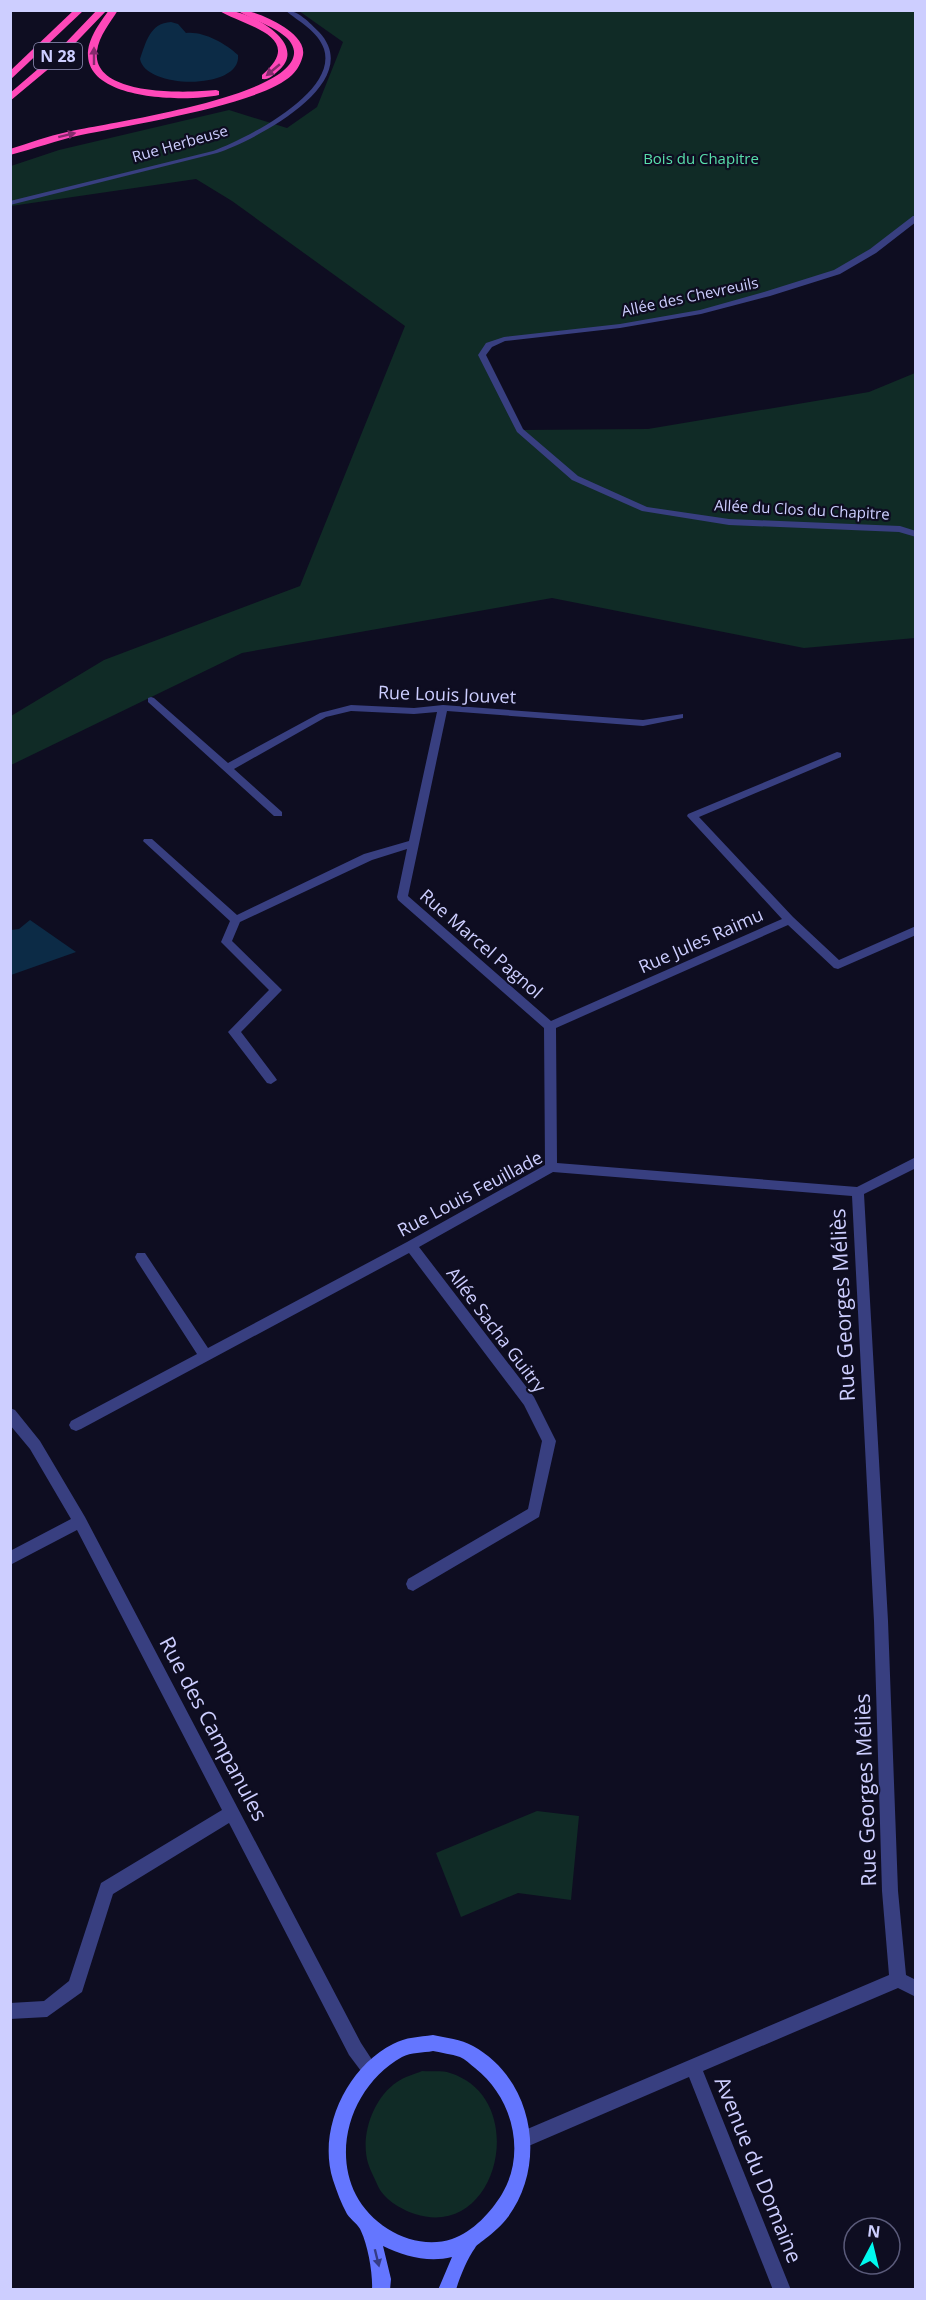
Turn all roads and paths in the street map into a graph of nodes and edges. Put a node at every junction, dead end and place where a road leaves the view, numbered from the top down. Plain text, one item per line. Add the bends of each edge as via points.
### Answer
1 (81, 10) edge
2 (103, 10) edge
3 (114, 10) edge
4 (222, 10) edge
5 (240, 10) edge
6 (288, 10) edge
7 (10, 77) edge
8 (10, 98) edge
9 (10, 152) edge
10 (10, 203) edge
11 (915, 218) edge
12 (489, 345) joint
13 (915, 534) edge
14 (151, 700) dead end
15 (442, 708) junction
16 (680, 716) dead end
17 (837, 755) dead end
18 (227, 768) junction
19 (278, 814) dead end
20 (148, 841) dead end
21 (412, 844) junction
22 (236, 920) junction
23 (789, 920) junction
24 (915, 930) edge
25 (549, 1026) junction
26 (271, 1080) dead end
27 (915, 1162) edge
28 (552, 1167) junction
29 (858, 1192) junction
30 (411, 1246) junction
31 (141, 1257) dead end
32 (205, 1354) junction
33 (10, 1414) edge
34 (76, 1425) dead end
35 (80, 1521) junction
36 (10, 1558) edge
37 (413, 1584) dead end
38 (233, 1812) junction
39 (898, 1980) junction
40 (915, 1989) edge
41 (10, 2011) edge
42 (693, 2067) junction
43 (370, 2068) junction
44 (524, 2139) junction
45 (369, 2226) junction
46 (468, 2242) junction
47 (381, 2289) edge
48 (447, 2289) edge
49 (782, 2289) edge

1 - 7 highway, N 28
2 - 8 highway, N 28
4 -> 3 highway via 275,36 285,54 282,62 246,86 178,96 128,88 103,76 94,66 92,56 98,35
9 -> 5 highway via 67,135 223,102 288,74 299,51 294,39 280,28
6 - 10 street, Rue Herbeuse via 322,41 329,66 312,95 266,129 216,151
11 - 12 street, Allée des Chevreuils via 837,273 767,294 701,312 504,339
12 - 13 street, Allée du Clos du Chapitre via 482,355 520,430 585,483 645,509 729,522 900,530
14 - 18 street
15 - 16 street, Rue Louis Jouvet via 643,723
15 - 18 street, Rue Louis Jouvet via 351,708 323,715
15 - 21 street, Rue Marcel Pagnol
17 - 23 street, Rue Jules Raimu via 692,816
18 - 19 street
20 - 22 street
21 - 22 street via 368,857
21 - 25 street, Rue Marcel Pagnol via 402,897
22 - 26 street via 226,942 276,990 234,1032
23 - 24 street via 838,965
23 - 25 street, Rue Jules Raimu
25 - 28 street
27 - 29 street
28 - 29 street, Rue Louis Feuillade
28 - 30 street, Rue Louis Feuillade
29 - 39 street, Rue Georges Méliès via 881,1621 890,1891
30 - 32 street, Rue Louis Feuillade
30 - 37 street, Allée Sacha Guitry via 529,1401 549,1441 534,1513
31 - 32 street
32 - 34 street, Rue Louis Feuillade
33 - 35 street, Rue des Campanules via 35,1445
35 - 36 street
35 - 38 street, Rue des Campanules
38 - 41 street via 107,1888 76,1986 48,2009
38 - 43 street, Rue des Campanules via 355,2049
39 - 40 street
39 - 42 street
42 - 44 street
42 - 49 street, Avenue du Domaine
43 - 44 street via 400,2049 433,2043 466,2051 495,2071 515,2102
43 - 45 street via 350,2096 339,2129 338,2164 348,2198
44 - 46 street via 524,2157 514,2192 495,2221
45 - 46 street via 399,2245 433,2251
45 -> 47 street
46 - 48 street

